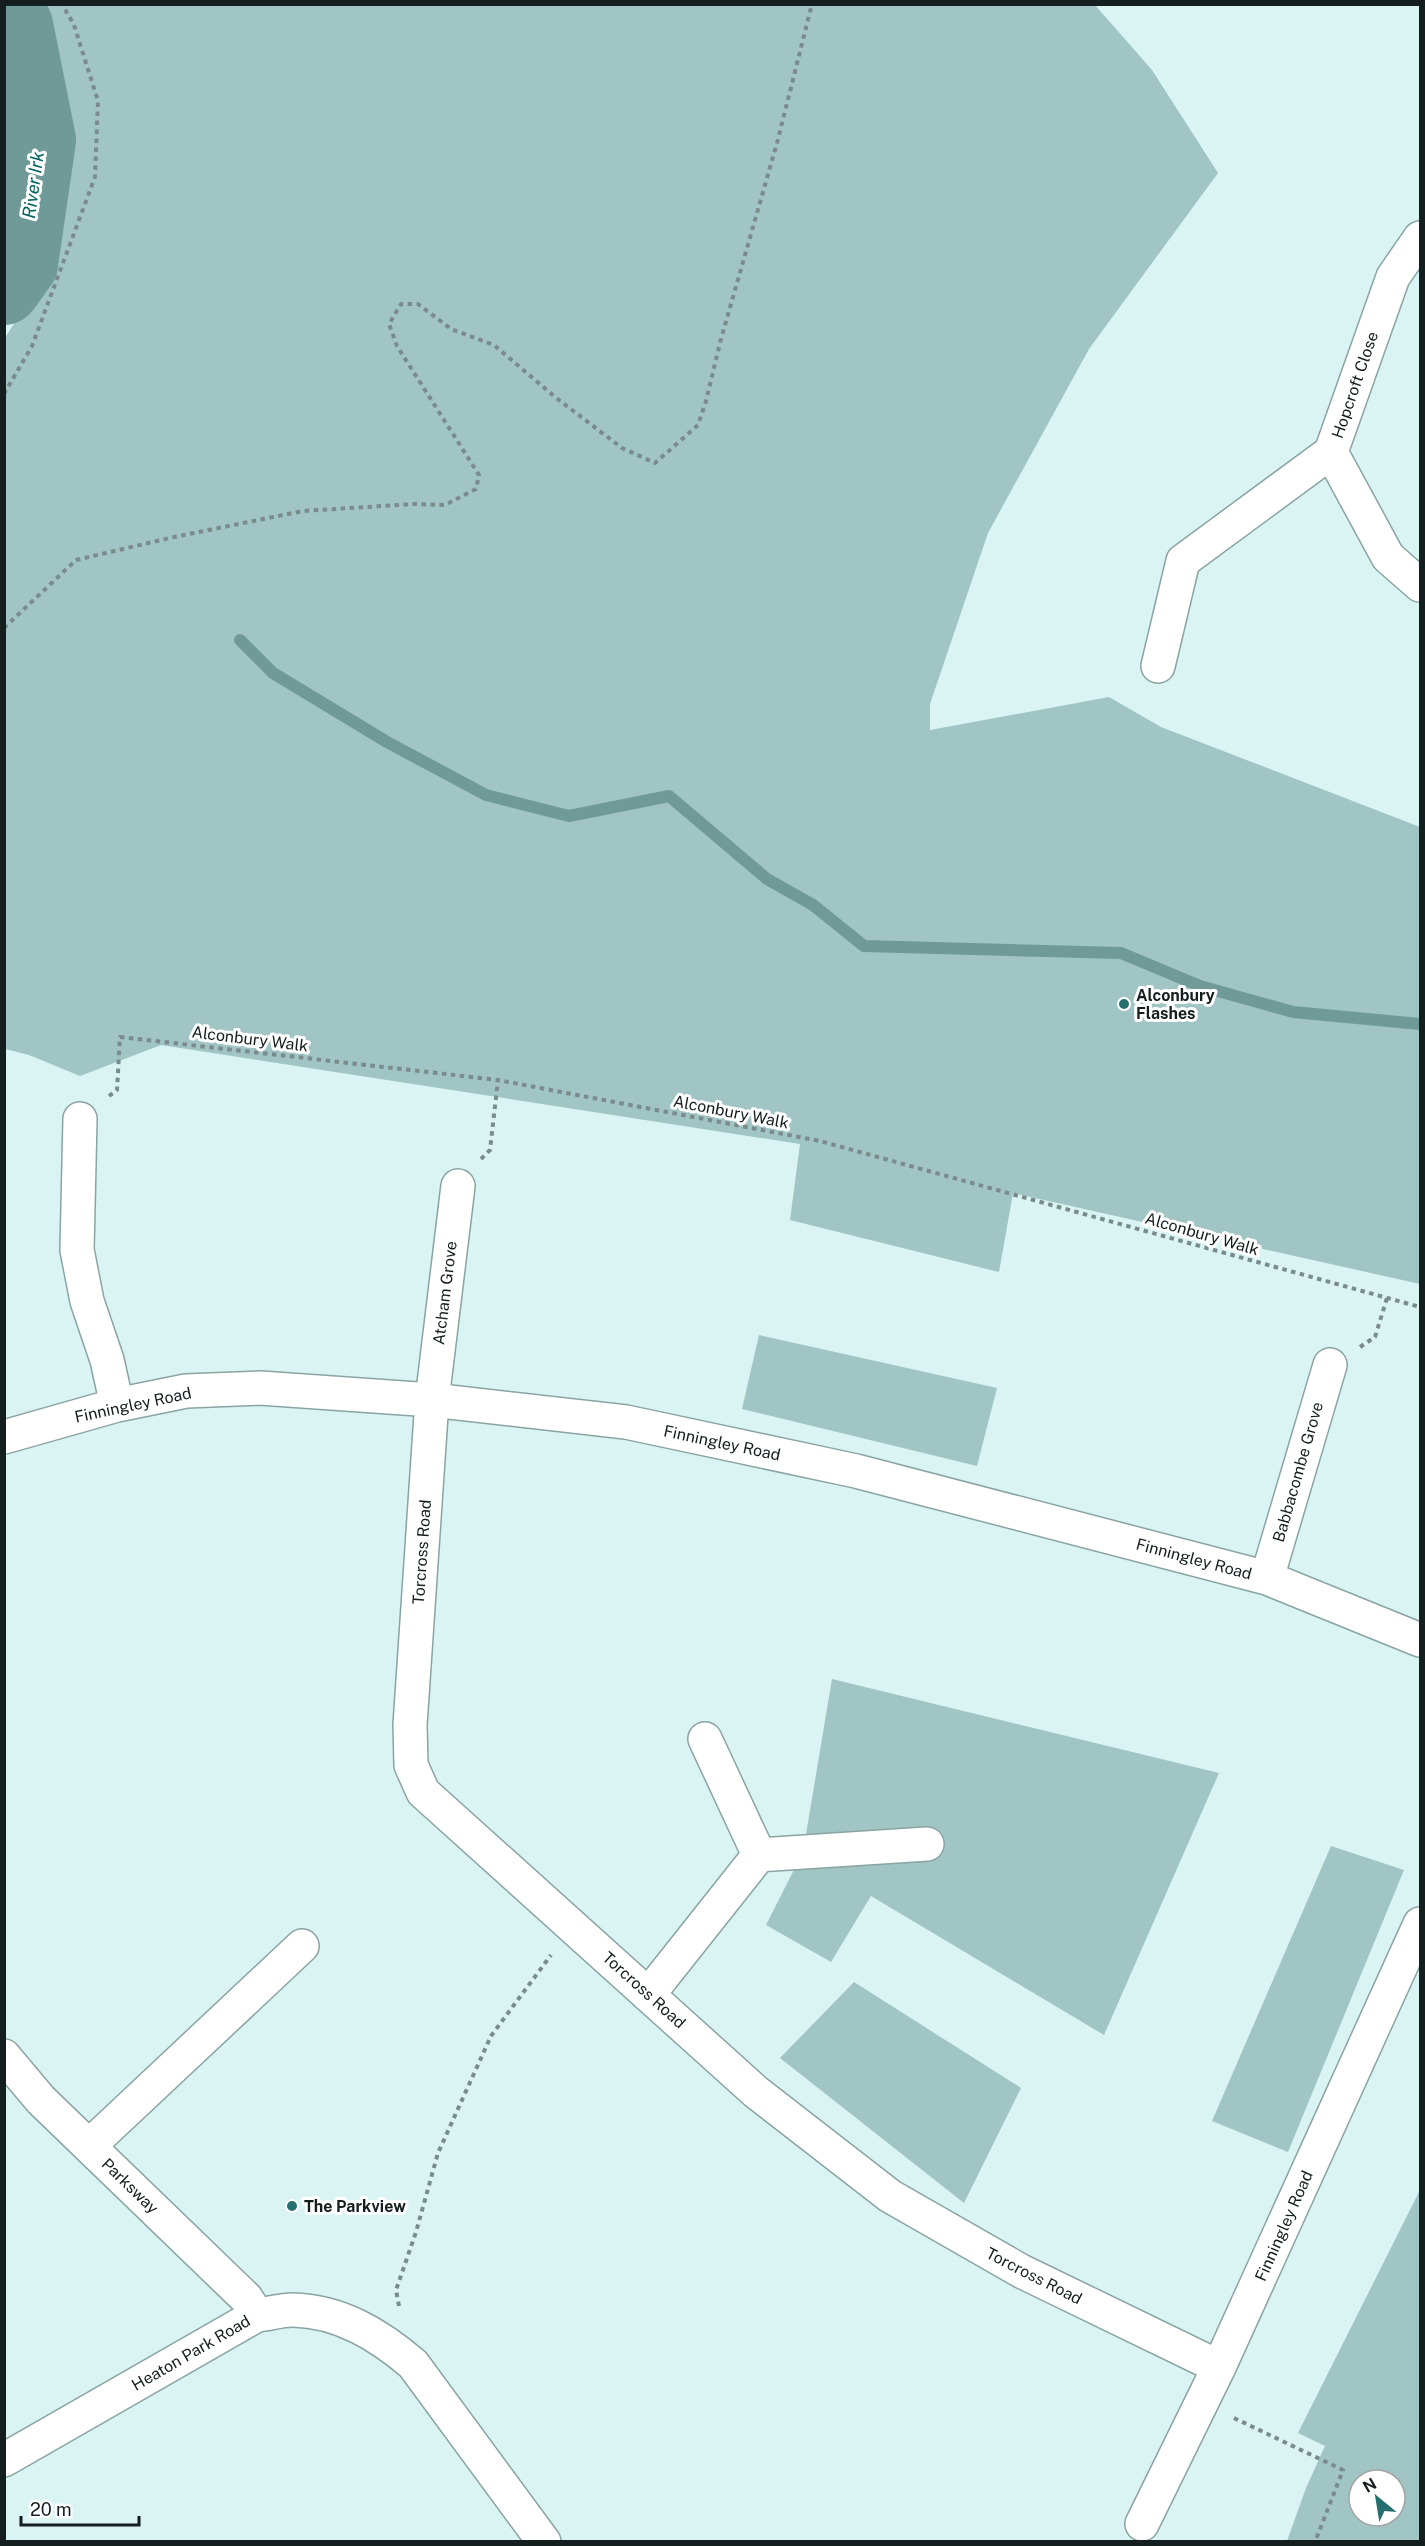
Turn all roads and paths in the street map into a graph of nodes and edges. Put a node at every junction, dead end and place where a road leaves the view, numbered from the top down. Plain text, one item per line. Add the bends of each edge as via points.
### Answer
1 (62, 4) edge
2 (812, 4) edge
3 (1420, 238) edge
4 (4, 394) edge
5 (1332, 452) junction
6 (1420, 585) edge
7 (4, 628) edge
8 (1158, 666) dead end
9 (498, 1080) junction
10 (80, 1119) joint
11 (458, 1186) joint
12 (1387, 1298) junction
13 (1420, 1307) edge
14 (1330, 1365) joint
15 (432, 1400) junction
16 (117, 1405) junction
17 (4, 1437) edge
18 (1267, 1578) junction
19 (1420, 1640) edge
20 (705, 1739) dead end
21 (927, 1844) dead end
22 (759, 1855) junction
23 (1420, 1924) edge
24 (573, 1926) junction
25 (302, 1946) dead end
26 (648, 1995) junction
27 (4, 2056) edge
28 (89, 2146) junction
29 (256, 2315) junction
30 (413, 2364) junction
31 (1219, 2367) junction
32 (1202, 2403) junction
33 (4, 2460) edge
34 (1142, 2524) dead end
35 (544, 2541) edge
36 (1315, 2541) edge

1 - 4 path via 74,25 98,101 95,177 32,346
2 - 7 path via 698,425 655,463 622,448 494,345 451,329 418,304 401,304 389,324 397,346 479,475 476,489 445,506 414,504 303,511 76,560
3 - 5 street, Hopcroft Close via 1393,277
5 - 6 street, Hopcroft Close via 1388,557
5 - 8 street via 1184,561
9 - 10 path, Alconbury Walk via 120,1036 117,1090
9 - 11 path via 490,1150
9 - 12 path, Alconbury Walk via 820,1141
10 - 16 street via 77,1250 87,1301
11 - 15 street, Atcham Grove
12 - 13 path, Alconbury Walk
12 - 14 path via 1375,1337
14 - 18 street, Babbacombe Grove
15 - 16 street, Finningley Road via 260,1388 186,1391
15 - 18 street, Finningley Road via 626,1422 856,1471
15 - 24 street, Torcross Road via 410,1725 411,1765 423,1792
16 - 17 street, Finningley Road
18 - 19 street, Finningley Road
20 - 22 street
21 - 22 street
22 - 26 street
23 - 31 street, Finningley Road
24 - 26 street, Torcross Road
24 - 30 path via 491,2036 438,2153 396,2290
25 - 28 street
26 - 31 street, Torcross Road via 756,2092 890,2196 1021,2271
27 - 28 street, Parksway via 41,2100
28 - 29 street, Parksway via 246,2298
29 - 30 street, Heaton Park Road via 293,2310 332,2317 387,2342
29 - 33 street, Heaton Park Road
30 - 35 street, Heaton Park Road
31 - 32 street, Finningley Road
32 - 34 street, Finningley Road
32 - 36 path via 1343,2470

